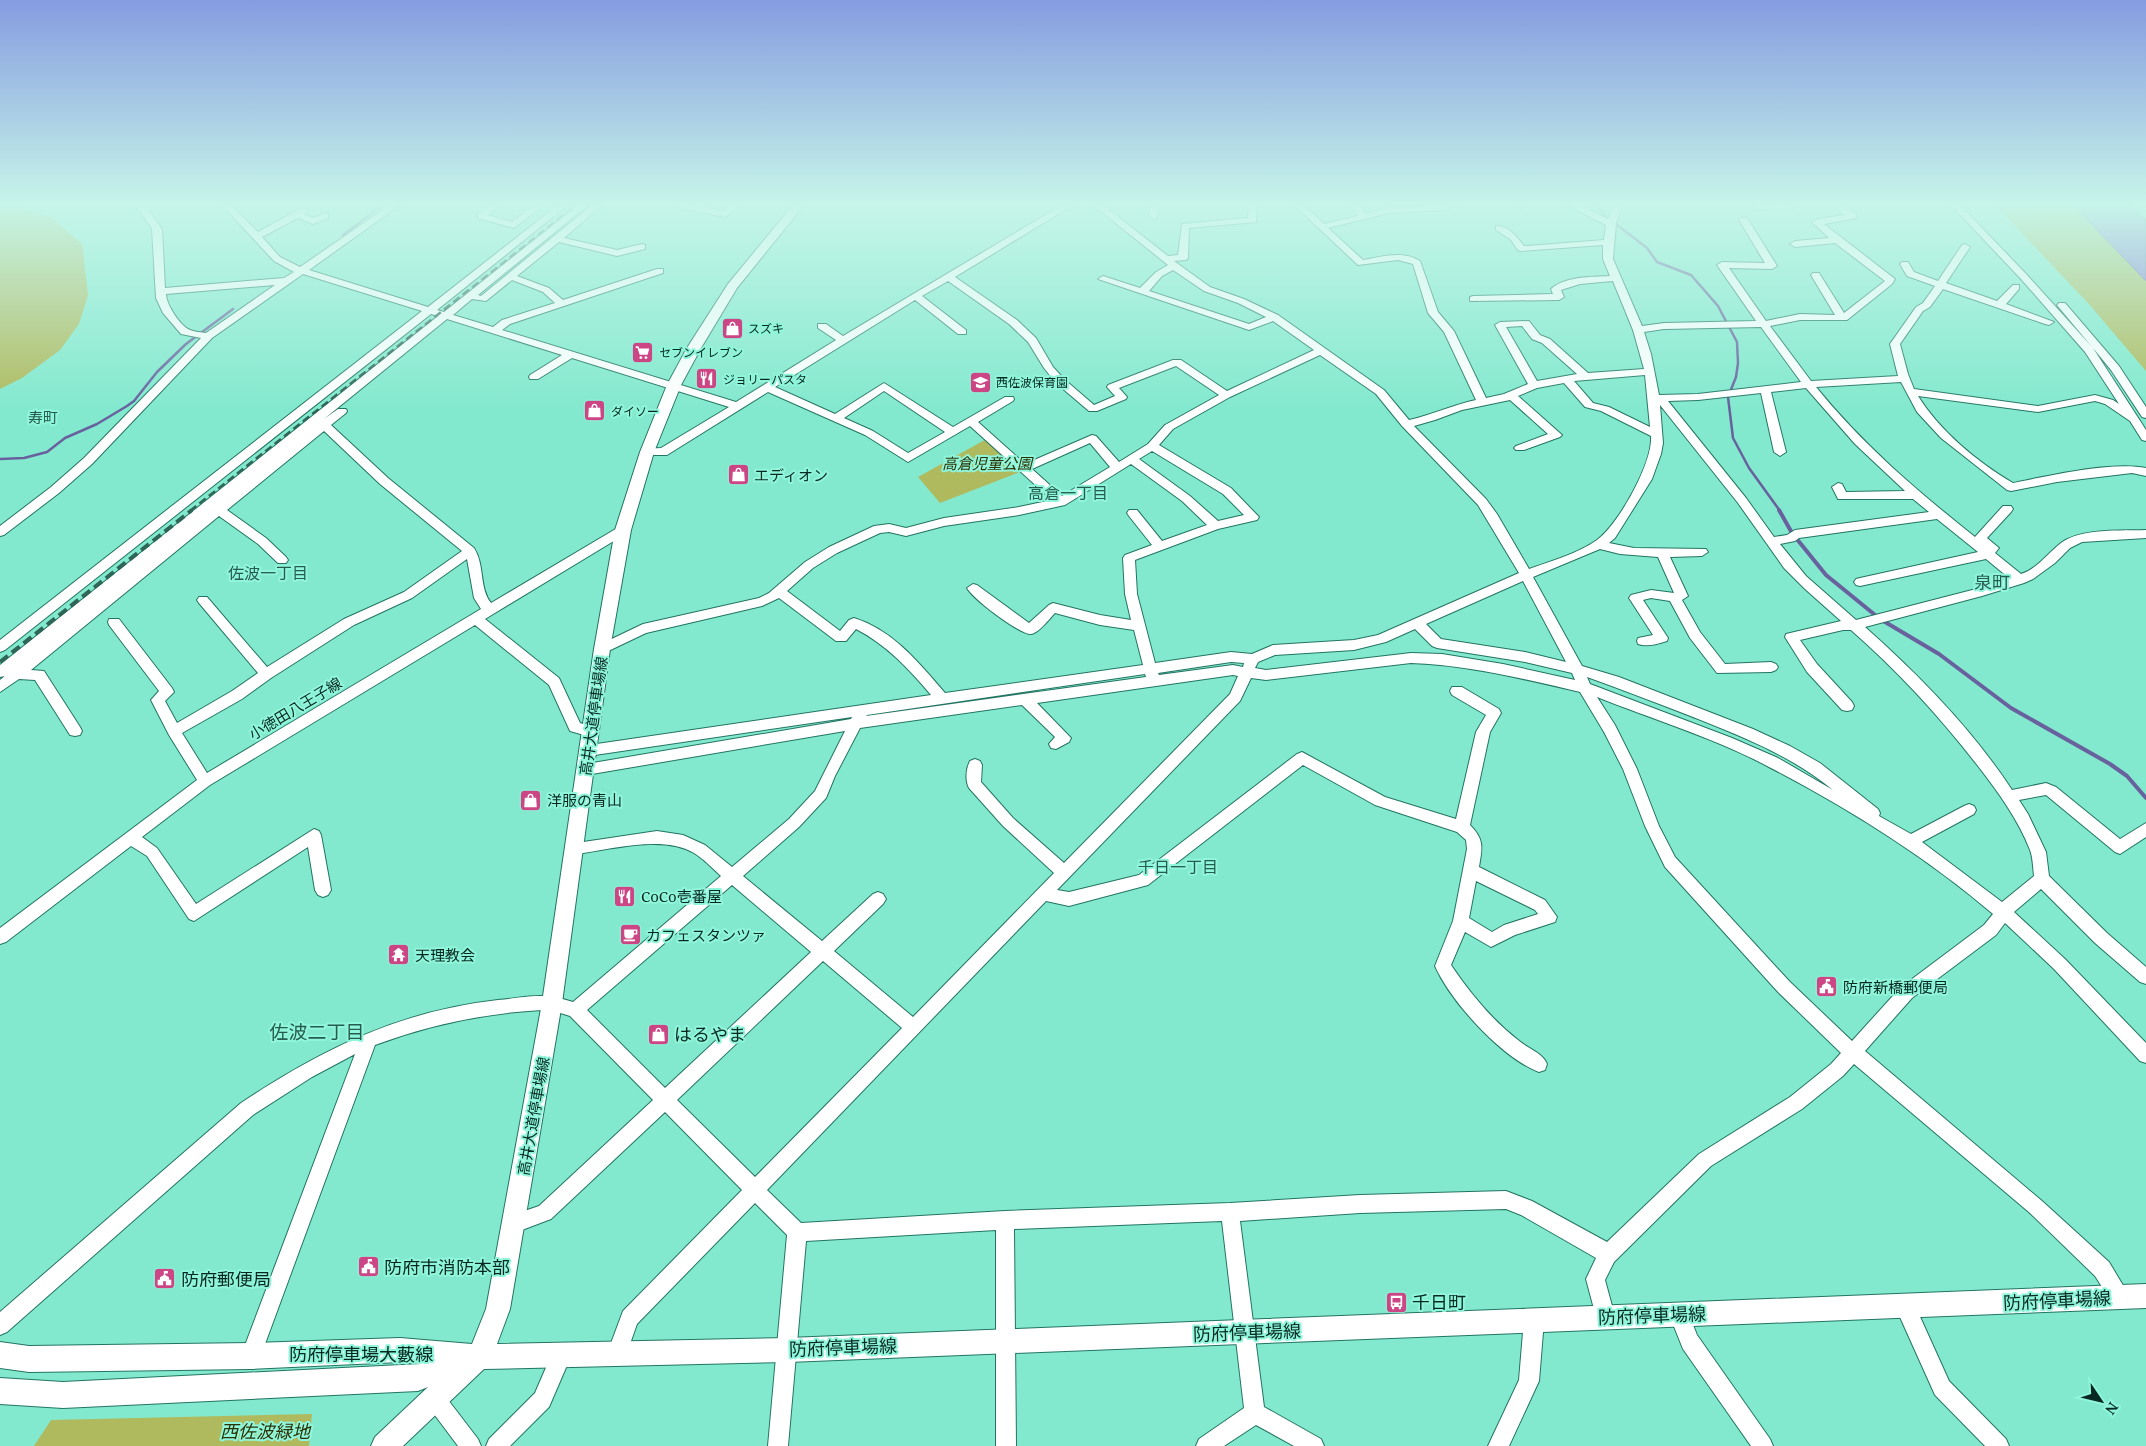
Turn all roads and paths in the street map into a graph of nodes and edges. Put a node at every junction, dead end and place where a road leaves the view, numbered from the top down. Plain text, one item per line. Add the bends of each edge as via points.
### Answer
1 (160, 272) edge
2 (301, 272) edge
3 (304, 272) edge
4 (478, 272) edge
5 (500, 272) edge
6 (517, 272) edge
7 (655, 272) edge
8 (744, 272) edge
9 (957, 272) edge
10 (1161, 272) edge
11 (1184, 272) edge
12 (1420, 272) edge
13 (1613, 272) edge
14 (1727, 272) edge
15 (1881, 272) edge
16 (1909, 272) edge
17 (1948, 272) edge
18 (2019, 272) edge
19 (2031, 272) edge
20 (1816, 275) dead end
21 (512, 277) junction
22 (949, 277) junction
23 (1615, 278) junction
24 (1103, 279) dead end
25 (287, 280) junction
26 (1940, 284) junction
27 (2016, 287) dead end
28 (161, 291) junction
29 (1142, 292) junction
30 (471, 296) junction
31 (915, 296) junction
32 (1473, 299) dead end
33 (561, 303) junction
34 (1999, 305) junction
35 (430, 310) junction
36 (448, 315) junction
37 (1274, 317) junction
38 (1843, 318) junction
39 (2049, 322) dead end
40 (1764, 324) junction
41 (822, 326) dead end
42 (495, 330) junction
43 (1638, 330) junction
44 (962, 332) dead end
45 (208, 336) junction
46 (844, 341) junction
47 (1322, 350) junction
48 (571, 354) junction
49 (1648, 372) junction
50 (1585, 376) junction
51 (534, 377) dead end
52 (1566, 379) junction
53 (1904, 379) junction
54 (1809, 384) junction
55 (674, 385) junction
56 (1534, 385) junction
57 (768, 388) junction
58 (1765, 389) junction
59 (1912, 392) junction
60 (1226, 395) junction
61 (1511, 395) junction
62 (1657, 398) junction
63 (1009, 399) dead end
64 (1482, 402) junction
65 (307, 406) junction
66 (738, 406) junction
67 (2146, 415) edge
68 (836, 418) junction
69 (2135, 420) junction
70 (320, 422) junction
71 (972, 422) junction
72 (1406, 424) junction
73 (953, 432) junction
74 (1656, 434) junction
75 (2146, 438) edge
76 (1152, 446) junction
77 (1520, 448) dead end
78 (647, 452) junction
79 (1780, 452) dead end
80 (1131, 459) junction
81 (1117, 467) junction
82 (1023, 469) junction
83 (2146, 472) edge
84 (1838, 487) dead end
85 (1915, 495) junction
86 (1061, 502) junction
87 (2007, 508) dead end
88 (219, 510) junction
89 (1133, 513) dead end
90 (1940, 515) junction
91 (1215, 526) junction
92 (623, 530) junction
93 (0, 532) edge
94 (2146, 534) edge
95 (1773, 541) junction
96 (1600, 544) junction
97 (1160, 547) junction
98 (470, 551) junction
99 (1662, 552) junction
100 (1702, 552) dead end
101 (119, 554) junction
102 (1988, 554) junction
103 (282, 560) dead end
104 (147, 562) junction
105 (1526, 575) junction
106 (2025, 578) junction
107 (1860, 582) dead end
108 (973, 588) dead end
109 (779, 591) junction
110 (1674, 597) junction
111 (203, 600) dead end
112 (489, 610) junction
113 (476, 619) junction
114 (114, 622) dead end
115 (1418, 624) junction
116 (1855, 625) junction
117 (1139, 626) junction
118 (1643, 641) dead end
119 (0, 647) edge
120 (602, 649) junction
121 (1253, 659) junction
122 (1771, 667) dead end
123 (1577, 669) junction
124 (0, 672) edge
125 (1246, 672) junction
126 (17, 674) junction
127 (266, 674) junction
128 (1151, 675) junction
129 (0, 687) edge
130 (1587, 688) junction
131 (1457, 691) dead end
132 (942, 699) junction
133 (1025, 700) junction
134 (1847, 706) dead end
135 (860, 717) junction
136 (75, 731) dead end
137 (174, 731) junction
138 (590, 741) junction
139 (1056, 744) dead end
140 (975, 765) dead end
141 (586, 769) junction
142 (205, 781) junction
143 (2009, 796) junction
144 (1969, 810) dead end
145 (1462, 828) junction
146 (2146, 829) edge
147 (132, 838) junction
148 (1910, 841) junction
149 (575, 848) junction
150 (1471, 871) junction
151 (1065, 874) junction
152 (733, 875) junction
153 (2042, 879) junction
154 (323, 890) dead end
155 (1044, 894) junction
156 (878, 899) dead end
157 (2004, 913) junction
158 (1461, 921) junction
159 (0, 937) edge
160 (822, 951) junction
161 (2146, 977) edge
162 (552, 1003) junction
163 (576, 1010) junction
164 (913, 1027) junction
165 (369, 1040) junction
166 (1854, 1052) junction
167 (2146, 1055) edge
168 (1539, 1064) dead end
169 (666, 1100) junction
170 (755, 1192) junction
171 (1230, 1212) junction
172 (1006, 1220) junction
173 (514, 1224) junction
174 (797, 1232) junction
175 (1607, 1255) junction
176 (2146, 1296) edge
177 (2120, 1297) junction
178 (1904, 1306) junction
179 (1679, 1314) junction
180 (1605, 1317) junction
181 (1534, 1320) junction
182 (0, 1325) edge
183 (1245, 1332) junction
184 (1005, 1341) junction
185 (788, 1350) junction
186 (617, 1354) junction
187 (0, 1355) edge
188 (251, 1356) junction
189 (560, 1356) junction
190 (479, 1357) junction
191 (0, 1391) edge
192 (435, 1399) junction
193 (1255, 1413) junction
194 (384, 1446) edge
195 (471, 1446) edge
196 (496, 1446) edge
197 (778, 1446) edge
198 (1006, 1446) edge
199 (1206, 1446) edge
200 (1314, 1446) edge
201 (1498, 1446) edge
202 (1763, 1446) edge
203 (1999, 1446) edge

1 - 28 street
2 - 25 street
3 - 35 street
4 - 35 street
5 - 30 street
6 - 21 street
7 - 33 street
8 - 55 main road, 高井大道停車場線
9 - 22 street
10 - 29 street
11 - 37 street via 1207,290 1241,301
12 - 64 street via 1433,313 1449,331
13 - 23 street
14 - 40 street
15 - 38 street via 1890,279 1889,282
16 - 26 street
17 - 26 street
18 - 69 street via 2088,350
19 - 67 street via 2115,368
20 - 38 street
21 - 30 street via 483,299
21 - 33 street via 546,290
22 - 31 street
22 - 60 street via 1013,322 1032,340 1060,381 1093,409 1122,397 1112,387 1177,362
23 - 32 street via 1566,284 1556,289 1558,297
23 - 43 street
24 - 29 street
25 - 28 street
25 - 45 street
26 - 34 street
26 - 53 street via 1895,344
27 - 34 street
28 - 45 street via 168,313 185,332
29 - 37 street via 1249,327
30 - 36 street
31 - 44 street
31 - 46 street
33 - 42 street via 506,322
34 - 39 street
35 - 36 street
35 - 65 street
36 - 42 street
36 - 70 street
37 - 47 street
38 - 40 street via 1800,317
40 - 43 street via 1664,326
40 - 54 street
41 - 46 street
42 - 48 street
43 - 49 street
45 - 93 street via 88,461
46 - 57 street
47 - 60 street
47 - 72 street via 1380,392
48 - 51 street
48 - 55 street
49 - 50 street
49 - 62 street
50 - 52 street
50 - 56 street via 1546,341 1536,337 1525,324 1500,326
52 - 56 street
52 - 74 street via 1589,405 1605,408
53 - 54 street
53 - 59 street
54 - 58 street
54 - 85 street via 1839,420
55 - 66 street
55 - 78 main road, 高井大道停車場線
56 - 61 street
57 - 66 street
57 - 68 street
58 - 62 street
58 - 79 street
59 - 69 street via 2038,409 2095,398 2109,402
59 - 83 street via 1940,432 2011,487 2132,469
60 - 76 street via 1169,427
61 - 64 street
61 - 77 street via 1556,435
62 - 74 street
62 - 95 street
63 - 71 street
64 - 72 street
65 - 70 street
65 - 101 street
66 - 78 street via 663,452
68 - 73 street via 869,433 908,458
68 - 73 street via 884,386
69 - 75 street
70 - 88 street
70 - 98 street via 384,481
70 - 104 street
71 - 73 street
71 - 82 street
72 - 105 street via 1482,502
74 - 96 street via 1656,454 1646,479 1611,535
76 - 80 street
76 - 91 street via 1227,491 1252,517
78 - 92 main road, 高井大道停車場線
80 - 81 street
80 - 91 street via 1181,494
81 - 82 street via 1092,438
81 - 86 street
82 - 86 street
84 - 85 street via 1842,496
85 - 90 street
86 - 109 street via 944,522 906,532 878,529 809,565
87 - 106 street via 1980,538
88 - 103 street
88 - 104 street
89 - 97 street
90 - 95 street via 1795,534 1791,538
90 - 102 street
91 - 97 street
92 - 112 street, 小徳田八王子線
92 - 120 main road, 高井大道停車場線
94 - 106 street via 2080,538 2066,545
95 - 116 street via 1816,593
96 - 99 street via 1614,550
96 - 105 street
97 - 117 street via 1130,558 1131,594
98 - 112 street via 480,598
98 - 127 street via 408,595 349,622
99 - 100 street
99 - 110 street via 1682,596
101 - 104 street
101 - 119 street
102 - 106 street
102 - 107 street
104 - 124 street
104 - 126 street
105 - 115 street
105 - 123 street
106 - 116 street
108 - 117 street via 1019,624 1031,629 1053,608
109 - 120 street via 762,602 643,629
109 - 132 street via 841,638 854,623 893,644
110 - 118 street via 1650,594 1635,598 1662,638
110 - 122 street via 1695,635 1722,669
111 - 127 street
112 - 113 street, 小徳田八王子線
113 - 138 street via 554,682 575,727
113 - 142 street, 小徳田八王子線
114 - 137 street via 167,692 158,700
115 - 121 street via 1381,639 1354,645 1274,650
115 - 123 street via 1437,643
116 - 134 street via 1791,636 1812,668
116 - 143 street via 1920,688 1974,749
117 - 128 street
120 - 138 main road, 高井大道停車場線
121 - 125 street
121 - 128 street via 1231,657
123 - 130 street
123 - 148 street via 1654,696 1785,750 1823,773
125 - 128 street
125 - 130 street via 1266,675 1411,658 1442,659
125 - 151 street via 1235,696
126 - 129 street
126 - 136 street via 39,675
127 - 137 street via 237,695
128 - 132 street
128 - 133 street
130 - 148 street via 1773,762
130 - 166 street via 1630,769 1670,862 1784,988
131 - 145 street via 1494,712 1483,732
132 - 135 street
133 - 135 street
133 - 139 street via 1064,738
135 - 138 street
135 - 141 street
135 - 152 street via 815,800 794,823
137 - 142 street
138 - 141 main road, 高井大道停車場線
140 - 151 street via 974,784 1008,822
141 - 149 main road, 高井大道停車場線
142 - 147 street, 小徳田八王子線
143 - 146 street via 2046,789 2051,791 2120,848
143 - 153 street via 2039,853
144 - 148 street
145 - 150 street via 1472,838
145 - 155 street via 1380,801 1302,758 1143,880 1069,899
147 - 154 street via 152,852 194,914 314,835
147 - 159 street, 小徳田八王子線
148 - 157 street
149 - 152 street via 656,837 683,841 700,849
149 - 162 main road, 高井大道停車場線
150 - 158 street
150 - 158 street via 1540,905 1549,917 1491,940
151 - 155 street
152 - 160 street
152 - 163 street
153 - 157 street
153 - 161 street
155 - 164 street
156 - 160 street
157 - 166 street via 1990,930 1906,993
157 - 167 street via 2077,981
158 - 168 street via 1443,966 1458,989 1495,1030 1522,1055
160 - 164 street
160 - 169 street
162 - 163 street
162 - 165 street via 451,1013
162 - 173 main road, 高井大道停車場線
163 - 169 street
164 - 170 street
165 - 182 street via 289,1079 247,1109
165 - 188 street
166 - 175 street via 1796,1103 1705,1160
166 - 177 street via 2036,1208 2102,1269
169 - 170 street
169 - 173 street via 545,1213
170 - 174 street
170 - 186 street via 630,1318
171 - 172 street
171 - 175 street via 1506,1200 1534,1212
171 - 183 street
172 - 174 street
172 - 184 street
173 - 190 main road, 高井大道停車場線 via 498,1309
174 - 185 street
175 - 180 street via 1595,1279
176 - 177 main road, 防府停車場線
177 - 178 main road, 防府停車場線
178 - 179 main road, 防府停車場線
178 - 203 street via 1942,1388
179 - 180 main road, 防府停車場線
179 - 202 street via 1690,1342
180 - 181 main road, 防府停車場線
181 - 183 main road, 防府停車場線
181 - 201 street via 1529,1381
183 - 184 main road, 防府停車場線
183 - 193 street
184 - 185 main road, 防府停車場線
184 - 198 street
185 - 186 main road, 防府停車場線
185 - 197 street
186 - 189 main road, 防府停車場線
187 - 188 main road, 防府停車場大藪線 via 29,1359
188 - 190 main road, 防府停車場大藪線 via 400,1350
189 - 190 main road, 防府停車場線
189 - 196 street via 542,1400
190 - 191 main road, 防府停車場大藪線 via 418,1378 63,1395
190 - 192 main road
192 - 194 main road
192 - 195 street
193 - 199 street
193 - 200 street

